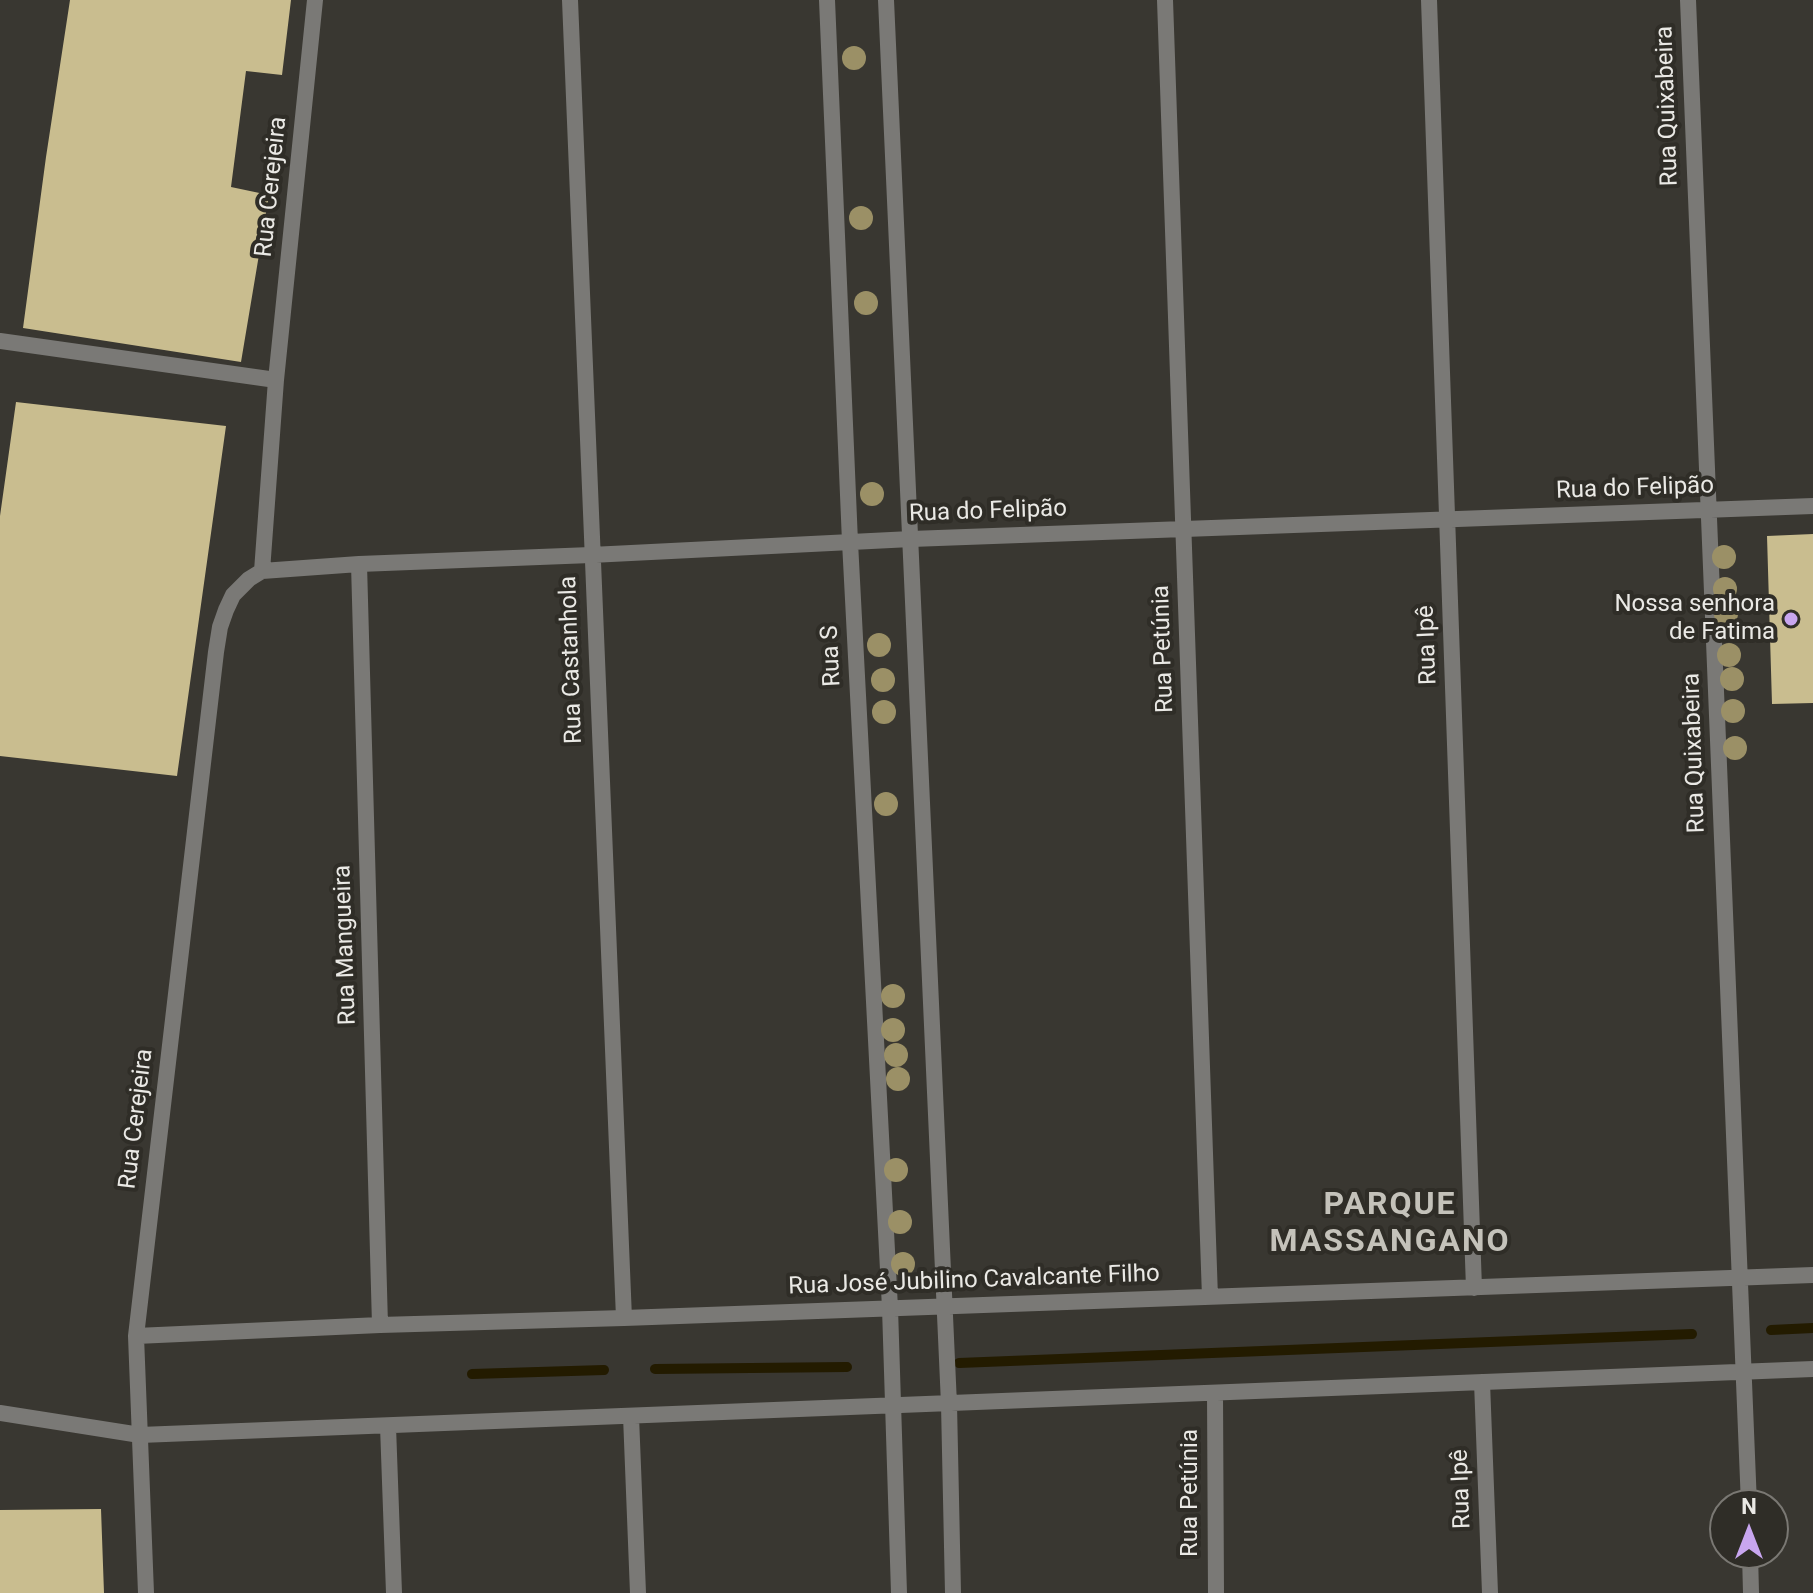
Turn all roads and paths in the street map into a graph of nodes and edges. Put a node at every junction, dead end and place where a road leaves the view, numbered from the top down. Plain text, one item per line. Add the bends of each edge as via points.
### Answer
1 (315, 0) edge
2 (570, 0) edge
3 (827, 0) edge
4 (886, 0) edge
5 (1165, 0) edge
6 (1429, 0) edge
7 (1688, 0) edge
8 (0, 341) edge
9 (276, 380) junction
10 (1813, 506) edge
11 (1709, 510) junction
12 (1447, 519) junction
13 (1183, 529) junction
14 (911, 539) junction
15 (850, 542) junction
16 (591, 555) junction
17 (359, 564) junction
18 (262, 571) junction
19 (1813, 1275) edge
20 (1741, 1278) junction
21 (1474, 1288) junction
22 (1210, 1297) junction
23 (944, 1307) junction
24 (890, 1308) junction
25 (624, 1318) junction
26 (380, 1325) junction
27 (136, 1336) junction
28 (1813, 1369) edge
29 (1744, 1372) junction
30 (1482, 1382) junction
31 (1215, 1393) junction
32 (949, 1404) junction
33 (894, 1405) junction
34 (0, 1413) edge
35 (631, 1416) junction
36 (388, 1426) junction
37 (140, 1435) junction
38 (1748, 1489) edge
39 (1750, 1569) edge
40 (146, 1593) edge
41 (394, 1593) edge
42 (638, 1593) edge
43 (899, 1593) edge
44 (953, 1593) edge
45 (1216, 1593) edge
46 (1490, 1593) edge
47 (1751, 1593) edge

1 - 9 street, Rua Cerejeira
2 - 16 street, Rua Castanhola
3 - 15 street, Rua S
4 - 14 street
5 - 13 street, Rua Petúnia
6 - 12 street, Rua Ipê
7 - 11 street, Rua Quixabeira
8 - 9 street
9 - 18 street
10 - 11 street, Rua do Felipão
11 - 12 street, Rua do Felipão
11 - 20 street, Rua Quixabeira
12 - 13 street, Rua do Felipão
12 - 21 street, Rua Ipê
13 - 14 street, Rua do Felipão
13 - 22 street, Rua Petúnia
14 - 15 street, Rua do Felipão
14 - 23 street
15 - 16 street, Rua do Felipão
15 - 24 street, Rua S
16 - 17 street, Rua do Felipão
16 - 25 street, Rua Castanhola
17 - 18 street, Rua do Felipão
17 - 26 street, Rua Mangueira
18 - 27 street, Rua Cerejeira via 233,595 220,627
19 - 20 street, Rua José Jubilino Cavalcante Filho
20 - 21 street, Rua José Jubilino Cavalcante Filho
20 - 29 street, Rua Quixabeira
21 - 22 street, Rua José Jubilino Cavalcante Filho
22 - 23 street, Rua José Jubilino Cavalcante Filho
23 - 24 street, Rua José Jubilino Cavalcante Filho
23 - 32 street
24 - 25 street, Rua José Jubilino Cavalcante Filho
24 - 33 street, Rua S
25 - 26 street, Rua José Jubilino Cavalcante Filho
26 - 27 street, Rua José Jubilino Cavalcante Filho
27 - 37 street, Rua Cerejeira
28 - 29 street
29 - 30 street
29 - 38 street, Rua Quixabeira
30 - 31 street
30 - 46 street, Rua Ipê
31 - 32 street
31 - 45 street, Rua Petúnia
32 - 33 street
32 - 44 street
33 - 35 street
33 - 43 street, Rua S
34 - 37 street
35 - 36 street
35 - 42 street
36 - 37 street
36 - 41 street
37 - 40 street, Rua Cerejeira
39 - 47 street

